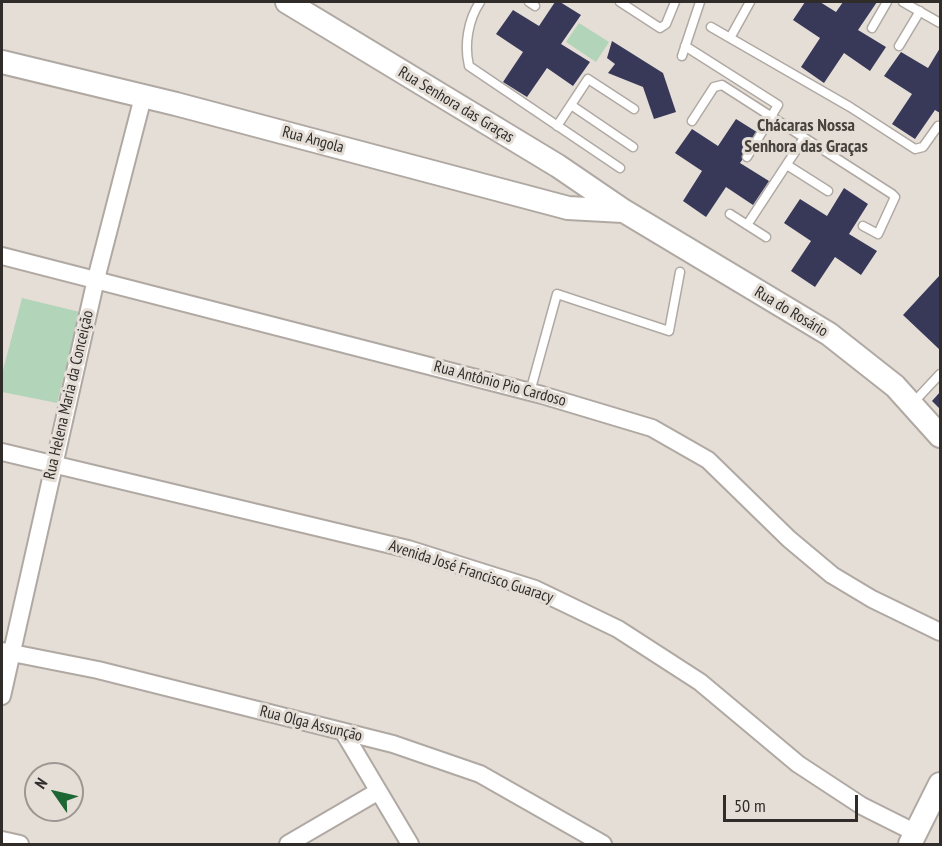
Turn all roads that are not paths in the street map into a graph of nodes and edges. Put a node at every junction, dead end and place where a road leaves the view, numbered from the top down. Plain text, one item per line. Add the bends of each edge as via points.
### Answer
1 (287, 2) edge
2 (480, 2) edge
3 (620, 2) edge
4 (675, 2) edge
5 (700, 2) edge
6 (750, 2) edge
7 (887, 2) edge
8 (903, 2) edge
9 (920, 11) junction
10 (940, 23) edge
11 (711, 27) dead end
12 (872, 28) dead end
13 (730, 38) junction
14 (685, 46) junction
15 (899, 46) dead end
16 (682, 56) dead end
17 (2, 62) edge
18 (143, 97) junction
19 (570, 105) junction
20 (634, 109) dead end
21 (772, 117) junction
22 (692, 121) dead end
23 (556, 126) junction
24 (938, 126) dead end
25 (804, 138) junction
26 (633, 147) dead end
27 (747, 157) dead end
28 (787, 165) junction
29 (620, 168) dead end
30 (828, 191) dead end
31 (624, 211) junction
32 (730, 214) dead end
33 (747, 225) junction
34 (863, 225) dead end
35 (766, 237) dead end
36 (2, 256) edge
37 (680, 272) dead end
38 (96, 279) junction
39 (940, 374) edge
40 (530, 392) junction
41 (911, 404) junction
42 (940, 436) edge
43 (2, 452) edge
44 (53, 464) junction
45 (940, 632) edge
46 (7, 652) edge
47 (2, 696) edge
48 (344, 733) junction
49 (940, 784) edge
50 (377, 792) junction
51 (913, 839) edge
52 (2, 840) edge
53 (20, 844) edge
54 (288, 844) edge
55 (410, 844) edge
56 (603, 844) edge

1 - 31 street, Rua Senhora das Graças via 558,166
2 - 23 lane via 474,10 465,51 469,66
3 - 4 lane via 660,28 666,24
5 - 14 lane
6 - 13 lane
7 - 12 lane
8 - 9 lane
9 - 10 lane
9 - 15 lane
11 - 13 lane
13 - 24 lane via 915,149 923,147
14 - 16 lane
14 - 21 lane via 778,105
17 - 18 street, Rua Angola
18 - 31 street, Rua Angola via 568,208
18 - 38 street, Rua Helena Maria da Conceição
19 - 20 lane via 588,79
19 - 23 lane
19 - 26 lane
21 - 22 lane via 722,85 714,87
21 - 25 lane
21 - 27 lane
23 - 29 lane
25 - 28 lane
25 - 34 lane via 895,197 878,234
28 - 30 lane
28 - 33 lane
31 - 41 street, Rua do Rosário via 829,334 895,386
32 - 33 lane
33 - 35 lane
36 - 38 street, Rua Antônio Pio Cardoso
37 - 40 lane via 669,331 557,294
38 - 40 street, Rua Antônio Pio Cardoso
38 - 44 street, Rua Helena Maria da Conceição
39 - 41 lane
40 - 45 street, Rua Antônio Pio Cardoso via 652,428 708,460 832,575
41 - 42 street, Rua do Rosário
43 - 44 street, Avenida José Francisco Guaracy
44 - 46 street, Rua Helena Maria da Conceição
44 - 51 street, Avenida José Francisco Guaracy via 408,549 535,589 618,629 700,682 798,764
46 - 47 street, Rua Helena Maria da Conceição
46 - 48 street, Rua Olga Assunção via 98,670
48 - 50 street
48 - 56 street, Rua Olga Assunção via 393,744 480,774
49 - 51 street
50 - 54 street
50 - 55 street
52 - 53 street

